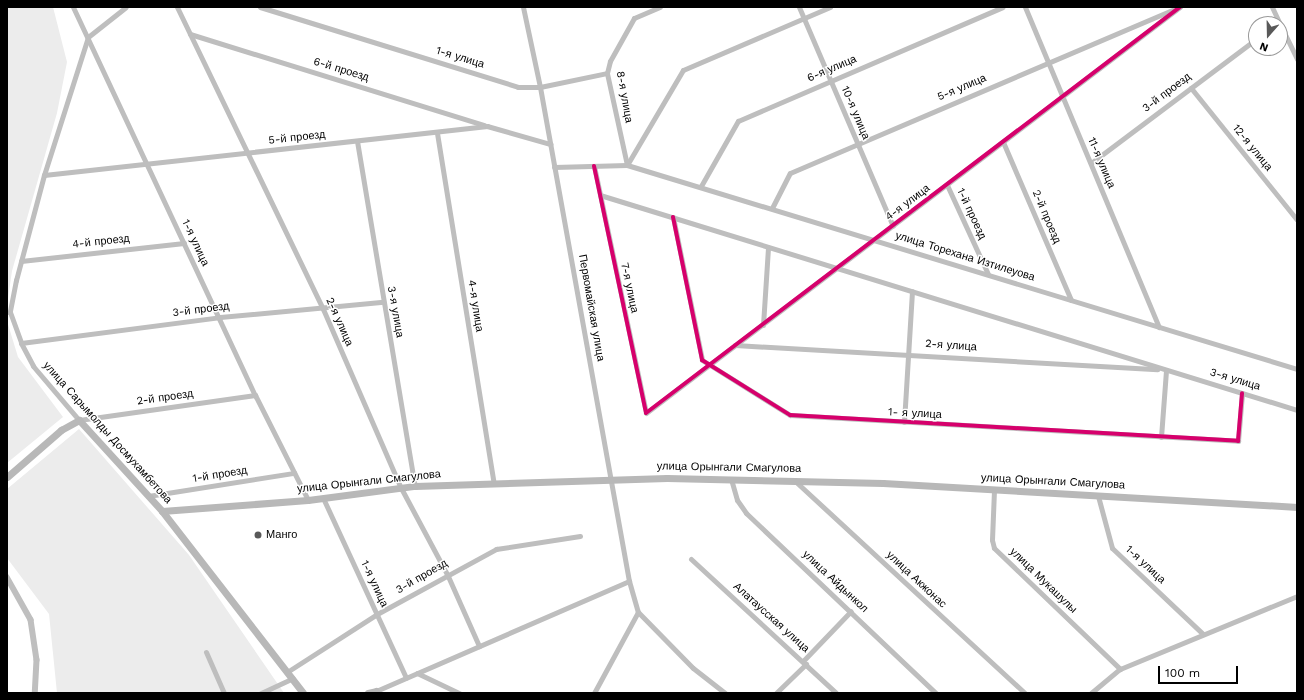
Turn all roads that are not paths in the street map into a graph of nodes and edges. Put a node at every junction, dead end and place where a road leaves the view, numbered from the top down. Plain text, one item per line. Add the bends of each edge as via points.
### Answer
1 (73, 7) edge
2 (126, 7) edge
3 (177, 7) edge
4 (260, 7) edge
5 (523, 7) edge
6 (660, 7) edge
7 (799, 7) edge
8 (830, 7) edge
9 (1003, 7) edge
10 (1025, 7) edge
11 (1178, 7) edge
12 (804, 18) junction
13 (190, 34) junction
14 (88, 37) junction
15 (1288, 42) edge
16 (1248, 45) edge
17 (1297, 59) edge
18 (1048, 62) junction
19 (607, 73) junction
20 (831, 81) junction
21 (540, 87) junction
22 (1191, 88) junction
23 (1063, 97) junction
24 (487, 126) junction
25 (437, 133) junction
26 (356, 142) junction
27 (1003, 142) junction
28 (550, 144) junction
29 (858, 144) junction
30 (246, 153) junction
31 (148, 164) junction
32 (1091, 164) junction
33 (627, 165) junction
34 (594, 166) junction
35 (554, 167) junction
36 (44, 175) junction
37 (947, 185) junction
38 (701, 186) junction
39 (600, 195) junction
40 (772, 208) junction
41 (673, 217) junction
42 (1297, 220) edge
43 (893, 226) junction
44 (875, 240) junction
45 (184, 243) junction
46 (768, 247) junction
47 (21, 261) junction
48 (839, 269) junction
49 (988, 274) junction
50 (912, 291) junction
51 (1071, 300) junction
52 (383, 302) junction
53 (323, 309) junction
54 (220, 317) junction
55 (762, 325) junction
56 (1159, 327) junction
57 (21, 343) junction
58 (735, 345) junction
59 (907, 354) junction
60 (710, 364) junction
61 (1297, 369) edge
62 (1166, 370) junction
63 (1242, 393) junction
64 (255, 395) junction
65 (1297, 410) edge
66 (646, 413) joint
67 (79, 420) junction
68 (904, 422) junction
69 (1161, 437) junction
70 (294, 473) junction
71 (7, 477) edge
72 (612, 478) junction
73 (731, 479) junction
74 (794, 481) junction
75 (494, 483) junction
76 (415, 486) junction
77 (401, 488) junction
78 (994, 490) junction
79 (148, 496) junction
80 (1098, 496) junction
81 (323, 498) junction
82 (308, 500) junction
83 (1297, 507) edge
84 (162, 511) junction
85 (580, 536) dead end
86 (691, 559) dead end
87 (447, 574) junction
88 (629, 581) junction
89 (1297, 596) edge
90 (851, 611) junction
91 (638, 612) junction
92 (377, 614) junction
93 (1203, 634) junction
94 (479, 646) junction
95 (206, 652) dead end
96 (805, 662) junction
97 (1120, 669) junction
98 (287, 672) junction
99 (417, 673) junction
100 (293, 678) junction
101 (406, 678) junction
102 (377, 692) edge
103 (224, 693) edge
104 (261, 693) edge
105 (303, 693) edge
106 (368, 693) edge
107 (459, 693) edge
108 (594, 693) edge
109 (725, 693) edge
110 (776, 693) edge
111 (836, 693) edge
112 (936, 693) edge
113 (1025, 693) edge
114 (1091, 693) edge

1 - 14 street
2 - 14 street
3 - 13 street, 2-я улица
4 - 21 street, 1-я улица via 518,87
5 - 21 street, Первомайская улица
6 - 19 street, 8-я улица via 634,18 610,61
7 - 12 street, 10-я улица
8 - 12 street
9 - 20 street, 6-я улица
10 - 18 street, 11-я улица
11 - 18 street, 5-я улица
11 - 23 street, 4-я улица
12 - 20 street, 10-я улица
12 - 33 street via 683,70
13 - 24 street, 6-й проезд
13 - 30 street, 2-я улица
14 - 31 street, 1-я улица
14 - 36 street, улица Сарымолды Досмухамбетова
15 - 17 street
16 - 22 street, 3-й проезд
18 - 23 street, 11-я улица
18 - 29 street, 5-я улица
19 - 21 street, 1-я улица
19 - 33 street, 8-я улица
20 - 29 street, 10-я улица
20 - 38 street, 6-я улица via 738,121
21 - 28 street, Первомайская улица
22 - 32 street, 3-й проезд
22 - 42 street, 12-я улица
23 - 27 street, 4-я улица
23 - 32 street, 11-я улица
24 - 25 street, 5-й проезд
24 - 28 street, 5-й проезд
25 - 26 street, 5-й проезд
25 - 75 street, 4-я улица
26 - 30 street, 5-й проезд
26 - 52 street, 3-я улица
27 - 37 street, 4-я улица
27 - 51 street, 2-й проезд
28 - 35 street, Первомайская улица
29 - 40 street, 5-я улица via 790,173
29 - 43 street, 10-я улица
30 - 31 street, 5-й проезд
30 - 53 street, 2-я улица
31 - 36 street, 5-й проезд
31 - 45 street, 1-я улица
32 - 56 street, 11-я улица
33 - 34 street, улица Торехана Изтилеуова
33 - 38 street, улица Торехана Изтилеуова
34 - 35 street, улица Торехана Изтилеуова
34 - 39 street, 7-я улица
35 - 72 street, Первомайская улица
36 - 47 street, улица Сарымолды Досмухамбетова
37 - 43 street, 4-я улица
37 - 49 street, 1-й проезд
38 - 40 street, улица Торехана Изтилеуова
39 - 41 street
39 - 66 street, 7-я улица
40 - 44 street, улица Торехана Изтилеуова
41 - 46 street
41 - 60 street, 1- я улица via 702,360
43 - 44 street, 4-я улица
44 - 48 street, 4-я улица
44 - 49 street, улица Торехана Изтилеуова
45 - 47 street, 4-й проезд
45 - 54 street, 1-я улица
46 - 48 street
46 - 55 street
47 - 57 street, улица Сарымолды Досмухамбетова via 10,312
48 - 50 street
48 - 55 street, 4-я улица
49 - 51 street, улица Торехана Изтилеуова
50 - 59 street
50 - 62 street
51 - 56 street, улица Торехана Изтилеуова
52 - 53 street, 3-й проезд
52 - 76 street, 3-я улица
53 - 54 street, 3-й проезд
53 - 77 street, 2-я улица
54 - 57 street, 3-й проезд
54 - 64 street, 1-я улица
55 - 58 street, 4-я улица
56 - 61 street, улица Торехана Изтилеуова
57 - 67 street, улица Сарымолды Досмухамбетова via 33,366
58 - 59 street, 2-я улица
58 - 60 street, 4-я улица
59 - 62 street, 2-я улица
59 - 68 street
60 - 66 street, 4-я улица
60 - 68 street, 1- я улица via 790,415
62 - 63 street, 3-я улица
62 - 69 street
63 - 65 street, 3-я улица
63 - 69 street, 1- я улица via 1238,442
64 - 67 street, 2-й проезд
64 - 70 street, 1-я улица
67 - 71 main road via 61,430
67 - 79 main road, улица Сарымолды Досмухамбетова
68 - 69 street, 1- я улица
70 - 79 street, 1-й проезд
70 - 82 street, 1-я улица
72 - 73 main road, улица Орынгали Смагулова
72 - 75 main road, улица Орынгали Смагулова
72 - 88 street, Первомайская улица
73 - 74 main road, улица Орынгали Смагулова
73 - 90 street, улица Айдынкол via 737,500 746,513
74 - 78 main road, улица Орынгали Смагулова
74 - 113 street, улица Акжонас
75 - 76 main road, улица Орынгали Смагулова
76 - 77 main road, улица Орынгали Смагулова
77 - 81 main road, улица Орынгали Смагулова
77 - 87 street, 2-я улица
78 - 80 main road, улица Орынгали Смагулова
78 - 97 street, улица Мукашулы via 994,548
79 - 84 main road, улица Сарымолды Досмухамбетова
80 - 83 main road, улица Орынгали Смагулова
80 - 93 street, 1-я улица via 1112,548
81 - 82 main road, улица Орынгали Смагулова
81 - 92 street, 1-я улица
82 - 84 main road, улица Орынгали Смагулова
84 - 98 main road, улица Сарымолды Досмухамбетова
85 - 87 street, 3-й проезд via 496,549
86 - 96 street, Алатаусская улица
87 - 92 street, 3-й проезд
87 - 94 street, 2-я улица
88 - 91 street, Первомайская улица
88 - 94 street
89 - 93 street
90 - 96 street
90 - 112 street, улица Айдынкол
91 - 108 street
91 - 109 street via 693,668
92 - 98 street, 3-й проезд
92 - 101 street, 1-я улица
93 - 97 street
94 - 99 street
95 - 103 street
96 - 110 street
96 - 111 street, Алатаусская улица
97 - 114 street
98 - 100 main road, улица Сарымолды Досмухамбетова
99 - 101 street
99 - 107 street
100 - 104 street
100 - 105 main road, улица Сарымолды Досмухамбетова
101 - 102 street
102 - 106 main road

